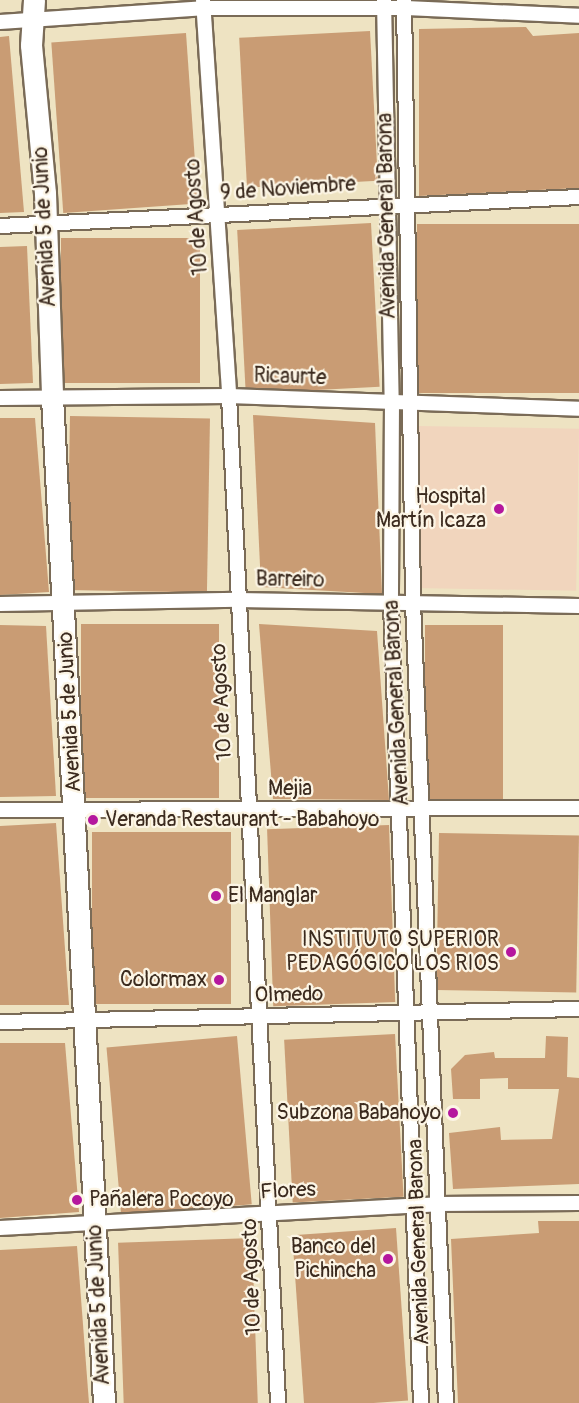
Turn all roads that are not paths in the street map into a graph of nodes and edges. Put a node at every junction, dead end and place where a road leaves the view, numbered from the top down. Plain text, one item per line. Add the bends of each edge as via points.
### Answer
1 (24, 0) edge
2 (34, 0) edge
3 (203, 4) edge
4 (405, 4) edge
5 (385, 5) edge
6 (579, 16) edge
7 (31, 21) junction
8 (0, 22) edge
9 (579, 197) edge
10 (407, 203) junction
11 (387, 204) junction
12 (218, 214) junction
13 (47, 224) junction
14 (0, 226) edge
15 (229, 396) junction
16 (52, 397) junction
17 (0, 398) edge
18 (392, 401) junction
19 (413, 401) junction
20 (579, 409) edge
21 (63, 600) junction
22 (238, 600) junction
23 (413, 603) junction
24 (0, 604) edge
25 (391, 604) junction
26 (579, 606) edge
27 (579, 808) edge
28 (0, 810) edge
29 (76, 810) junction
30 (248, 810) junction
31 (401, 810) junction
32 (423, 810) junction
33 (579, 1009) edge
34 (431, 1012) junction
35 (407, 1013) junction
36 (85, 1017) junction
37 (260, 1017) junction
38 (0, 1022) edge
39 (579, 1203) edge
40 (438, 1204) junction
41 (414, 1205) junction
42 (271, 1213) junction
43 (95, 1223) junction
44 (0, 1228) edge
45 (104, 1403) edge
46 (278, 1403) edge
47 (420, 1403) edge
48 (446, 1403) edge

1 - 7 main road, Avenida 5 de Junio
2 - 7 main road, Avenida 5 de Junio
3 - 5 street
3 - 7 street
3 - 12 street, 10 de Agosto
4 - 5 street
4 - 6 street
4 - 10 street, Avenida General Barona
5 - 11 street, Avenida General Barona
7 - 8 street
7 - 13 main road, Avenida 5 de Junio
9 - 10 street, 9 de Noviembre
10 - 11 street, 9 de Noviembre
10 - 19 street, Avenida General Barona
11 - 12 street, 9 de Noviembre
11 - 18 street, Avenida General Barona
12 - 13 street, 9 de Noviembre
12 - 15 street, 10 de Agosto
13 - 14 street, 9 de Noviembre
13 - 16 main road, Avenida 5 de Junio
15 - 16 street, Ricaurte
15 - 18 street, Ricaurte
15 - 22 street, 10 de Agosto
16 - 17 street, Ricaurte
16 - 21 main road, Avenida 5 de Junio
18 - 19 street, Ricaurte
18 - 25 street, Avenida General Barona
19 - 20 street, Ricaurte
19 - 23 street, Avenida General Barona
21 - 22 street, Barreiro
21 - 24 street, Barreiro
21 - 29 main road, Avenida 5 de Junio
22 - 25 street, Barreiro
22 - 30 street, 10 de Agosto
23 - 25 street, Barreiro
23 - 26 street, Barreiro
23 - 32 street, Avenida General Barona
25 - 31 street, Avenida General Barona
27 - 32 street, Mejia
28 - 29 street, Mejia
29 - 30 street, Mejia
29 - 36 main road, Avenida 5 de Junio
30 - 31 street, Mejia
30 - 37 street, 10 de Agosto
31 - 32 street, Mejia
31 - 35 street, Avenida General Barona
32 - 34 street, Avenida General Barona
33 - 34 street, Olmedo
34 - 35 street, Olmedo
34 - 40 street, Avenida General Barona
35 - 37 street, Olmedo
35 - 41 street, Avenida General Barona
36 - 37 street, Olmedo
36 - 38 street, Olmedo
36 - 43 main road, Avenida 5 de Junio
37 - 42 street, 10 de Agosto
39 - 40 street, Flores
40 - 41 street, Flores
40 - 48 street, Avenida General Barona
41 - 42 street, Flores
41 - 47 street, Avenida General Barona
42 - 43 street, Flores
42 - 46 street, 10 de Agosto
43 - 44 street, Flores
43 - 45 main road, Avenida 5 de Junio

